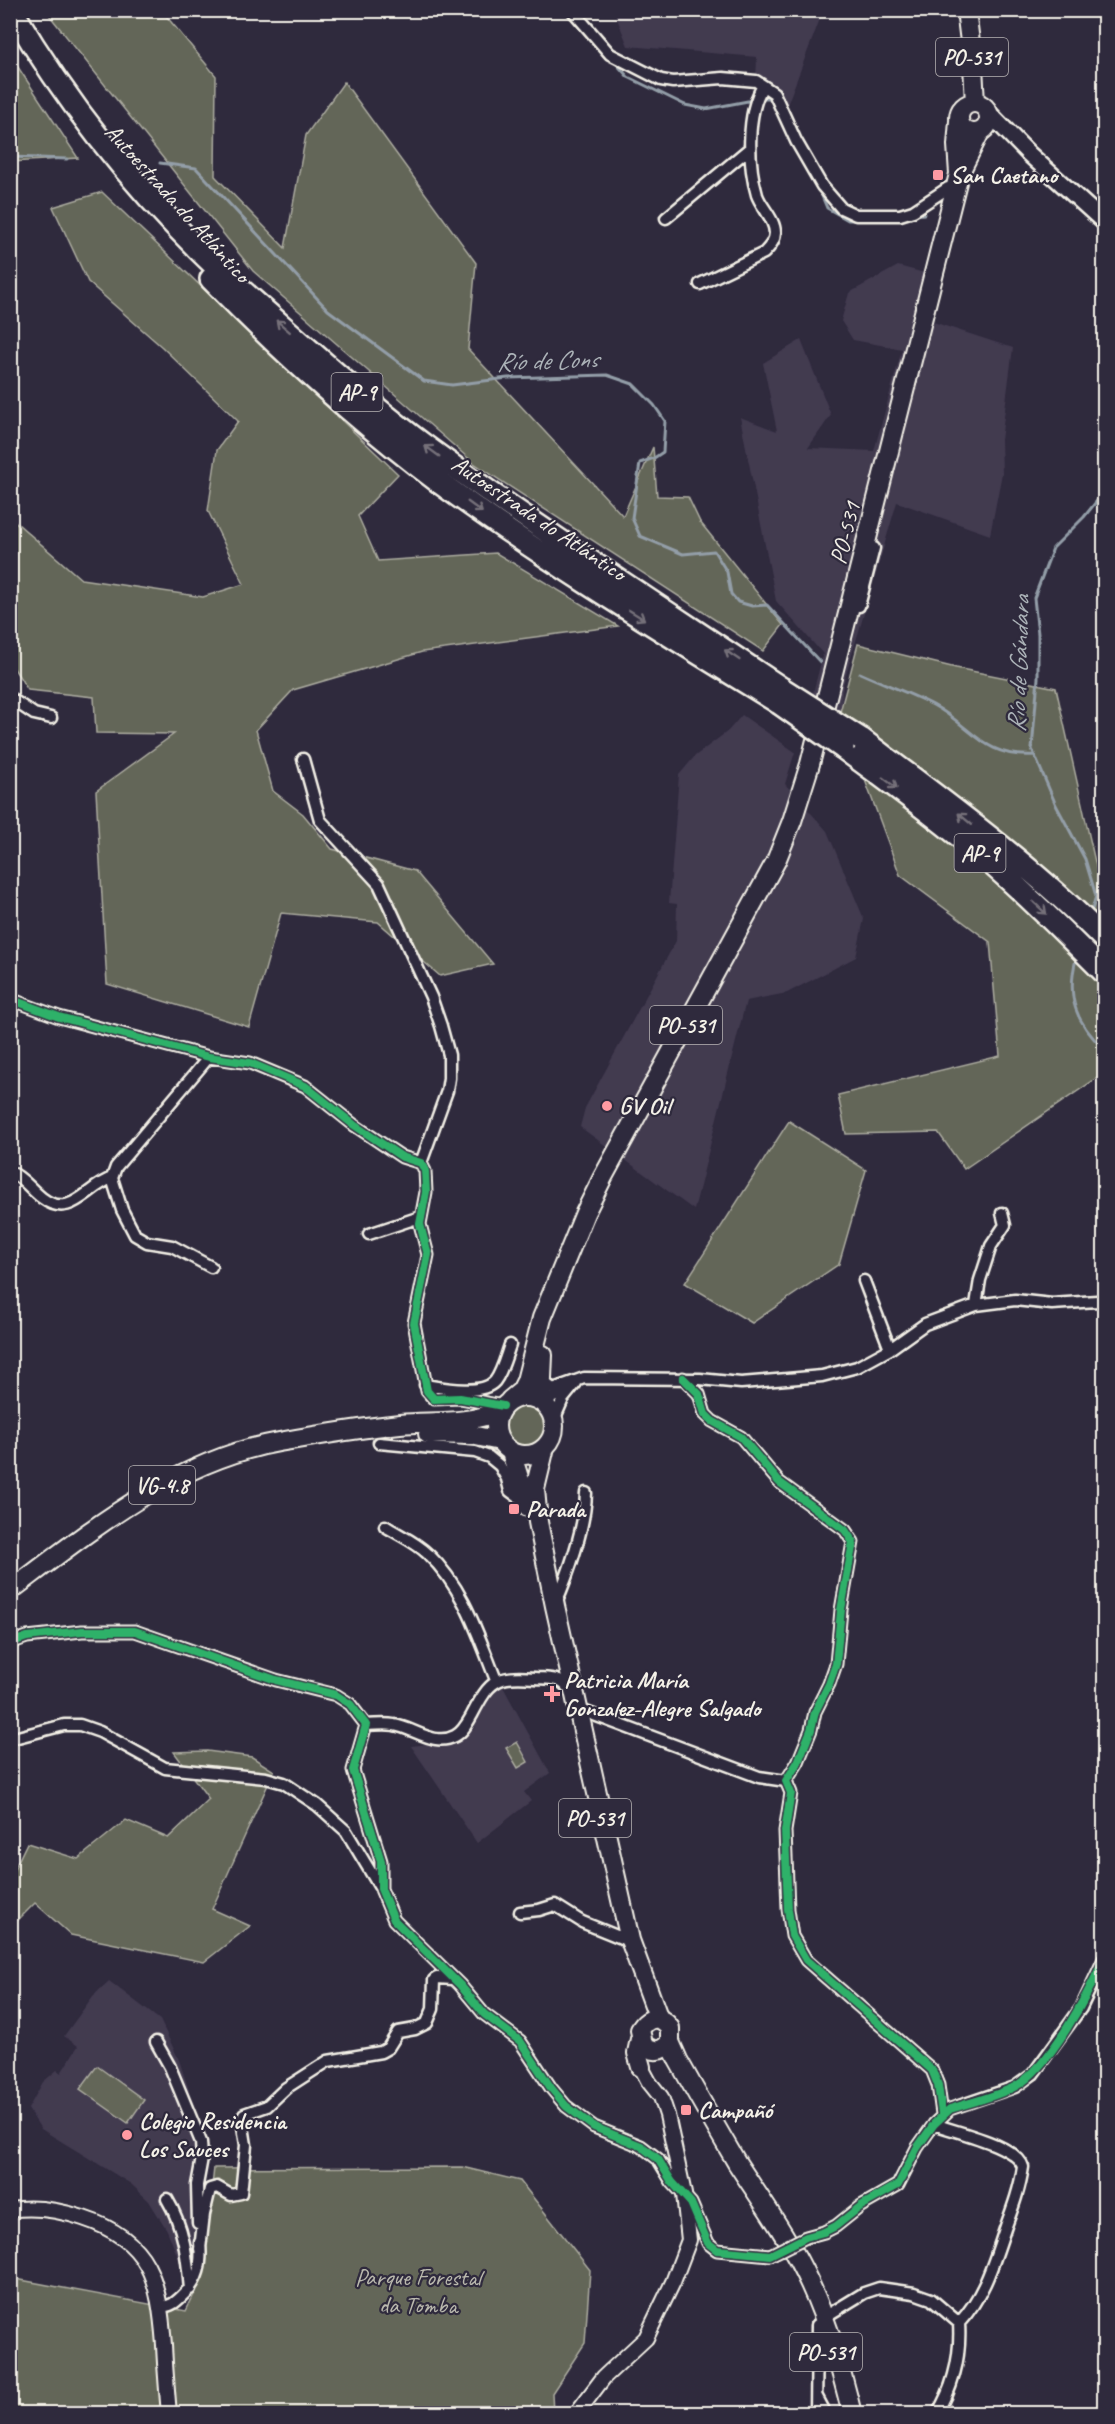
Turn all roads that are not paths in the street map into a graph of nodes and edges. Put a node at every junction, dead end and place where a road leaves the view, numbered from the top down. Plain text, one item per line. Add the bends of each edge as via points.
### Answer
1 (12, 10) edge
2 (572, 10) edge
3 (966, 10) edge
4 (10, 33) edge
5 (764, 86) junction
6 (959, 121) dead end
7 (976, 127) junction
8 (750, 148) junction
9 (954, 181) junction
10 (666, 218) dead end
11 (1104, 222) edge
12 (700, 284) dead end
13 (830, 690) junction
14 (780, 695) junction
15 (10, 698) edge
16 (51, 718) dead end
17 (852, 743) junction
18 (303, 759) dead end
19 (1104, 939) edge
20 (1104, 972) edge
21 (10, 999) edge
22 (208, 1057) junction
23 (421, 1163) junction
24 (10, 1172) edge
25 (112, 1178) junction
26 (1002, 1213) dead end
27 (420, 1217) junction
28 (369, 1234) dead end
29 (211, 1267) dead end
30 (864, 1281) dead end
31 (556, 1285) junction
32 (1104, 1302) edge
33 (976, 1305) junction
34 (510, 1345) dead end
35 (890, 1349) junction
36 (584, 1378) junction
37 (683, 1378) junction
38 (541, 1380) junction
39 (425, 1385) junction
40 (564, 1385) junction
41 (470, 1401) junction
42 (542, 1402) junction
43 (504, 1406) junction
44 (475, 1419) junction
45 (554, 1420) junction
46 (339, 1433) junction
47 (379, 1443) dead end
48 (506, 1447) junction
49 (545, 1447) junction
50 (586, 1493) dead end
51 (527, 1504) junction
52 (385, 1526) dead end
53 (568, 1575) junction
54 (549, 1576) junction
55 (10, 1591) edge
56 (555, 1606) junction
57 (10, 1643) edge
58 (563, 1679) junction
59 (496, 1680) junction
60 (583, 1714) junction
61 (366, 1725) junction
62 (10, 1739) edge
63 (786, 1781) junction
64 (381, 1889) junction
65 (520, 1912) dead end
66 (624, 1939) junction
67 (1104, 1959) edge
68 (453, 1979) junction
69 (654, 2035) junction
70 (156, 2042) dead end
71 (641, 2067) joint
72 (942, 2114) junction
73 (934, 2124) junction
74 (684, 2194) junction
75 (167, 2199) dead end
76 (10, 2210) edge
77 (200, 2249) junction
78 (190, 2289) junction
79 (161, 2307) junction
80 (820, 2321) junction
81 (959, 2324) junction
82 (817, 2397) junction
83 (169, 2414) edge
84 (576, 2414) edge
85 (816, 2414) edge
86 (826, 2414) edge
87 (843, 2414) edge
88 (852, 2414) edge
89 (937, 2414) edge

14 -> 1 highway, Autoestrada do Atlántico / AP-9 via 427,447 355,390 217,268 123,167 68,96
2 - 5 street via 610,54 661,80 723,78 756,81
3 - 7 main road, PO-531
4 -> 14 highway, Autoestrada do Atlántico / AP-9 via 72,123 135,197 231,300 341,402 500,525 560,565
5 - 8 street via 756,98
5 - 9 street via 774,93 818,179 841,208 856,215 900,215 914,211
6 - 7 main road via 966,132
7 - 9 main road, PO-531
7 - 11 main road via 995,130 1025,151
7 - 13 street, PO-531 via 864,587
8 - 10 street
8 - 12 street via 757,195 774,226 772,244 764,253
9 - 13 main road, PO-531
13 - 31 main road, PO-531 / PO-531 via 810,764 776,861 603,1177
14 - 17 highway, Autoestrada do Atlántico / AP-9, bridge
15 - 16 street via 34,714
19 -> 17 highway, Autoestrada do Atlántico / AP-9 via 944,801
17 -> 20 highway, Autoestrada do Atlántico / AP-9 via 1042,910
18 - 23 street via 320,820 379,884 441,1026 449,1055 449,1078
21 - 22 street via 58,1017
22 - 23 street via 250,1063 305,1086 402,1157
22 - 25 street via 116,1167
23 - 27 street via 426,1192
24 - 25 street via 52,1206 63,1207
25 - 29 street via 135,1235 147,1242 172,1246
26 - 33 street via 1005,1225 991,1246
27 - 28 street
27 - 39 street via 428,1255 414,1323
30 - 35 street
31 - 38 main road, PO-531
31 - 43 main road, PO-531 via 542,1318 526,1381
32 - 33 street via 1052,1304 1015,1300
33 - 35 street via 925,1324
34 - 39 street via 496,1380 487,1388
35 - 37 street via 857,1367 822,1376 741,1383
36 - 37 street
36 - 40 street
36 - 45 street via 567,1393
37 - 63 street via 699,1394 705,1414 712,1421 741,1437 779,1482 845,1530 853,1542 836,1664 814,1712 798,1762
38 - 40 street via 553,1389
38 - 42 main road, PO-531
39 - 41 street via 434,1399
40 - 42 street via 561,1392
41 - 43 street
41 - 44 street via 477,1413
42 - 43 main road via 525,1396
42 - 45 main road
43 - 44 main road, VG-4.8
43 - 48 main road, PO-531 via 495,1424
44 - 46 main road, VG-4.8
45 - 49 main road, PO-531 via 553,1434
46 - 48 main road, VG-4.8 via 471,1435
46 - 55 main road, VG-4.8 via 266,1446 170,1481 107,1520
47 - 51 street via 489,1456 500,1466 510,1491
48 - 49 main road via 518,1454 533,1454
48 - 51 main road, PO-531
49 - 54 main road, PO-531 via 535,1489
50 - 53 street via 585,1514
51 - 58 main road, PO-531
52 - 59 street via 429,1554 458,1591
53 - 54 street via 556,1581
53 - 56 street
54 - 56 main road, PO-531
56 - 60 main road, PO-531
57 - 61 street via 27,1637 82,1631 135,1631 276,1680 336,1695 350,1704
58 - 59 street via 513,1676
58 - 66 main road, PO-531
59 - 61 street via 487,1688 468,1724 455,1736 431,1739 394,1725
60 - 63 street via 759,1777
60 - 69 main road, PO-531
61 - 64 street via 353,1770 381,1861
62 - 64 street via 64,1725 80,1725 165,1768 284,1783 346,1831
63 - 72 street via 791,1793 785,1831 792,1936 806,1960 932,2070
64 - 68 street via 394,1920
65 - 66 street via 555,1905 582,1922
66 - 69 main road, PO-531 via 638,2000
67 - 72 street via 1081,2008 1033,2074 1015,2087
68 - 74 street via 484,2014 520,2042 566,2106 594,2127 650,2152
68 - 77 street via 434,1980 433,2009 427,2024 398,2032 381,2052 328,2061 286,2088 267,2106 244,2114 245,2174 241,2193 231,2195 217,2187 210,2189
69 - 71 main road via 637,2053
69 - 80 main road, PO-531 via 688,2097 780,2243
70 - 77 street via 201,2142 196,2204
71 - 74 street via 664,2105
72 - 73 street
73 - 74 street, bridge via 898,2185 836,2226 770,2254 717,2250 708,2243
73 - 81 street via 997,2145 1018,2157 1023,2167 1018,2194 992,2268 974,2308
74 - 84 street via 690,2240 652,2328 593,2389
75 - 78 street via 178,2218 188,2259
76 - 79 street via 43,2209 70,2214 119,2235 150,2269
77 - 78 street via 198,2276
78 - 79 street via 171,2306
79 - 83 street
80 - 81 street via 879,2288 931,2299
80 - 82 street
80 - 87 main road, PO-531
80 - 88 main road, PO-531 via 836,2350
81 - 89 street via 960,2346 952,2385
82 - 85 street
82 - 86 street

